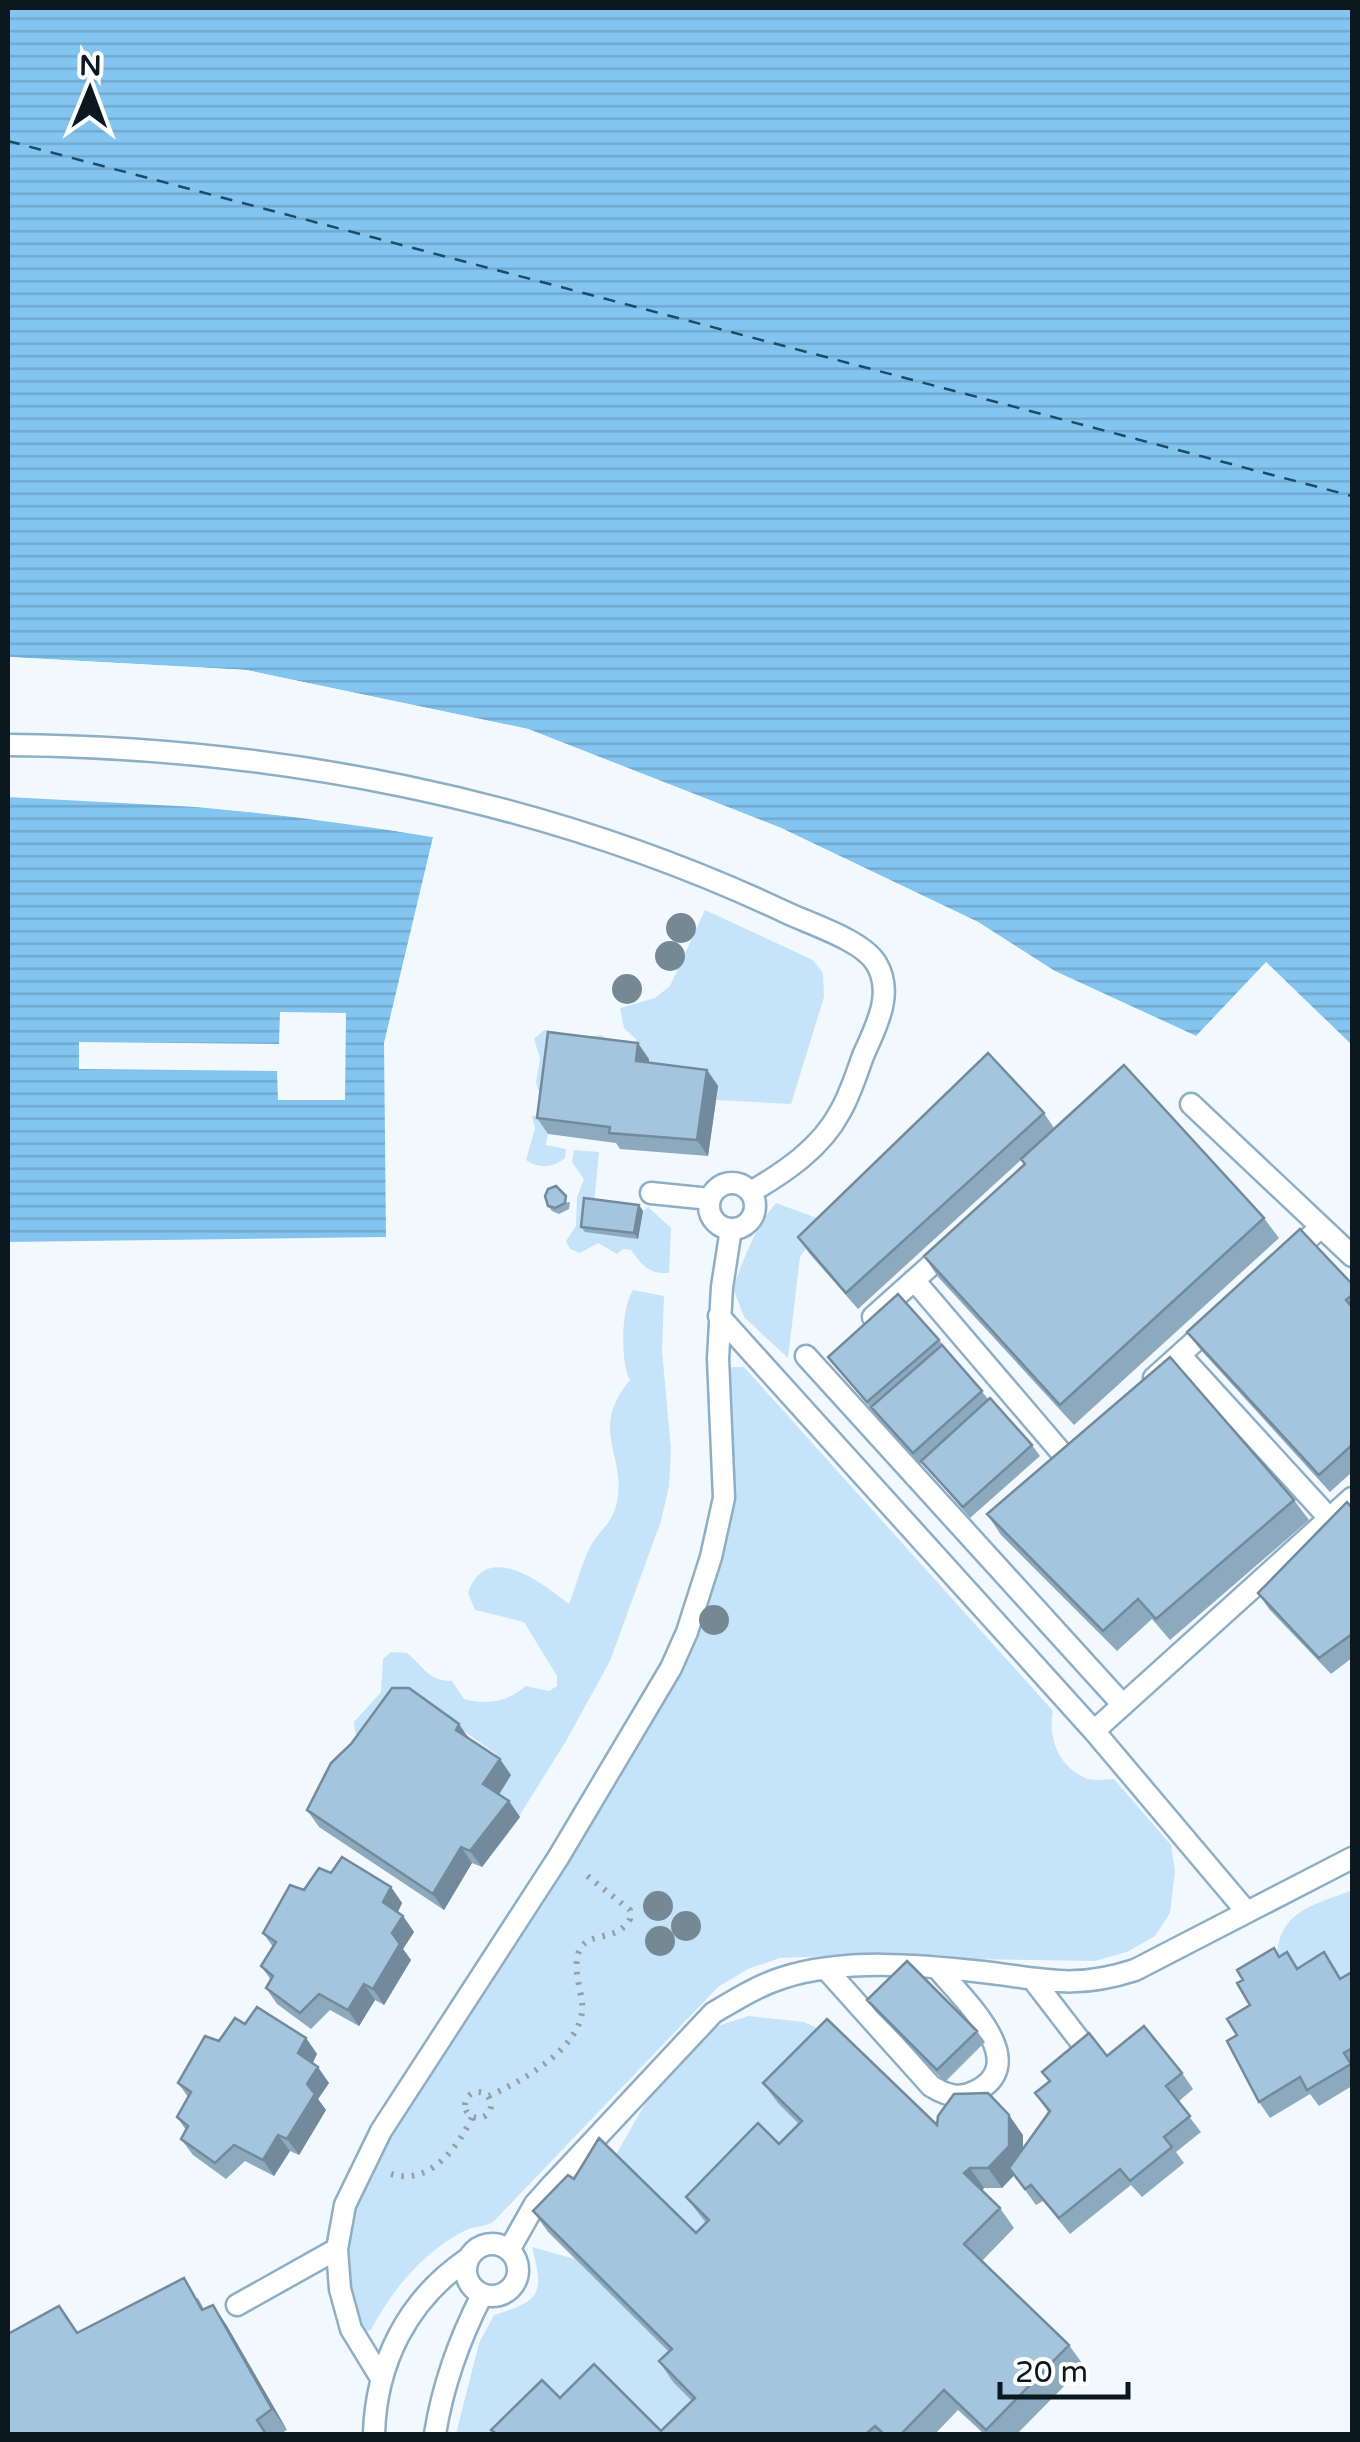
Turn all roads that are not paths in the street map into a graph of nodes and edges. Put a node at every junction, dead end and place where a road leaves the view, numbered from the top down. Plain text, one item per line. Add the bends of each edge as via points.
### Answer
1 (8, 745) edge
2 (1190, 1104) dead end
3 (751, 1192) junction
4 (651, 1193) dead end
5 (710, 1199) junction
6 (1321, 1227) junction
7 (731, 1228) junction
8 (970, 1230) edge
9 (1352, 1256) edge
10 (1279, 1265) edge
11 (914, 1280) junction
12 (1236, 1304) edge
13 (719, 1316) junction
14 (860, 1328) edge
15 (1180, 1355) junction
16 (806, 1356) dead end
17 (1137, 1394) edge
18 (1067, 1458) edge
19 (1352, 1498) edge
20 (1330, 1518) junction
21 (1123, 1705) junction
22 (1094, 1731) junction
23 (1352, 1858) edge
24 (1246, 1911) junction
25 (938, 1968) junction
26 (826, 1969) junction
27 (1034, 1981) junction
28 (1084, 2046) edge
29 (337, 2249) junction
30 (509, 2250) junction
31 (466, 2260) junction
32 (482, 2294) junction
33 (236, 2304) dead end
34 (381, 2378) junction
35 (374, 2434) edge
36 (435, 2434) edge

1 - 3 lane via 213,755 436,793 673,864 856,945 877,964 884,990 881,1014 840,1112 801,1158
2 - 6 lane
3 - 5 lane via 726,1184
3 - 7 lane via 753,1215
4 - 5 lane
5 - 7 lane via 714,1219
6 - 9 lane
6 - 10 lane
7 - 13 lane
8 - 11 lane
11 - 14 lane
11 - 18 lane
12 - 15 lane
13 - 22 lane
13 - 29 lane via 724,1498 700,1595 671,1668 369,2151 345,2206
15 - 17 lane
15 - 20 lane
16 - 21 lane via 982,1536
19 - 20 lane
20 - 21 lane
21 - 22 lane
22 - 24 lane
23 - 24 lane
24 - 27 lane via 1135,1970 1084,1983
25 - 26 lane
25 - 26 lane via 998,2050 990,2081 961,2096 931,2086
25 - 27 lane
26 - 30 lane via 781,1978 714,2014 535,2204
27 - 28 lane
29 - 33 lane
29 - 34 lane via 347,2319
30 - 31 lane via 485,2244
30 - 32 lane via 519,2272 512,2286 499,2296
31 - 32 lane via 469,2284
31 - 34 lane via 415,2310
32 - 36 lane via 457,2345
34 - 35 lane

